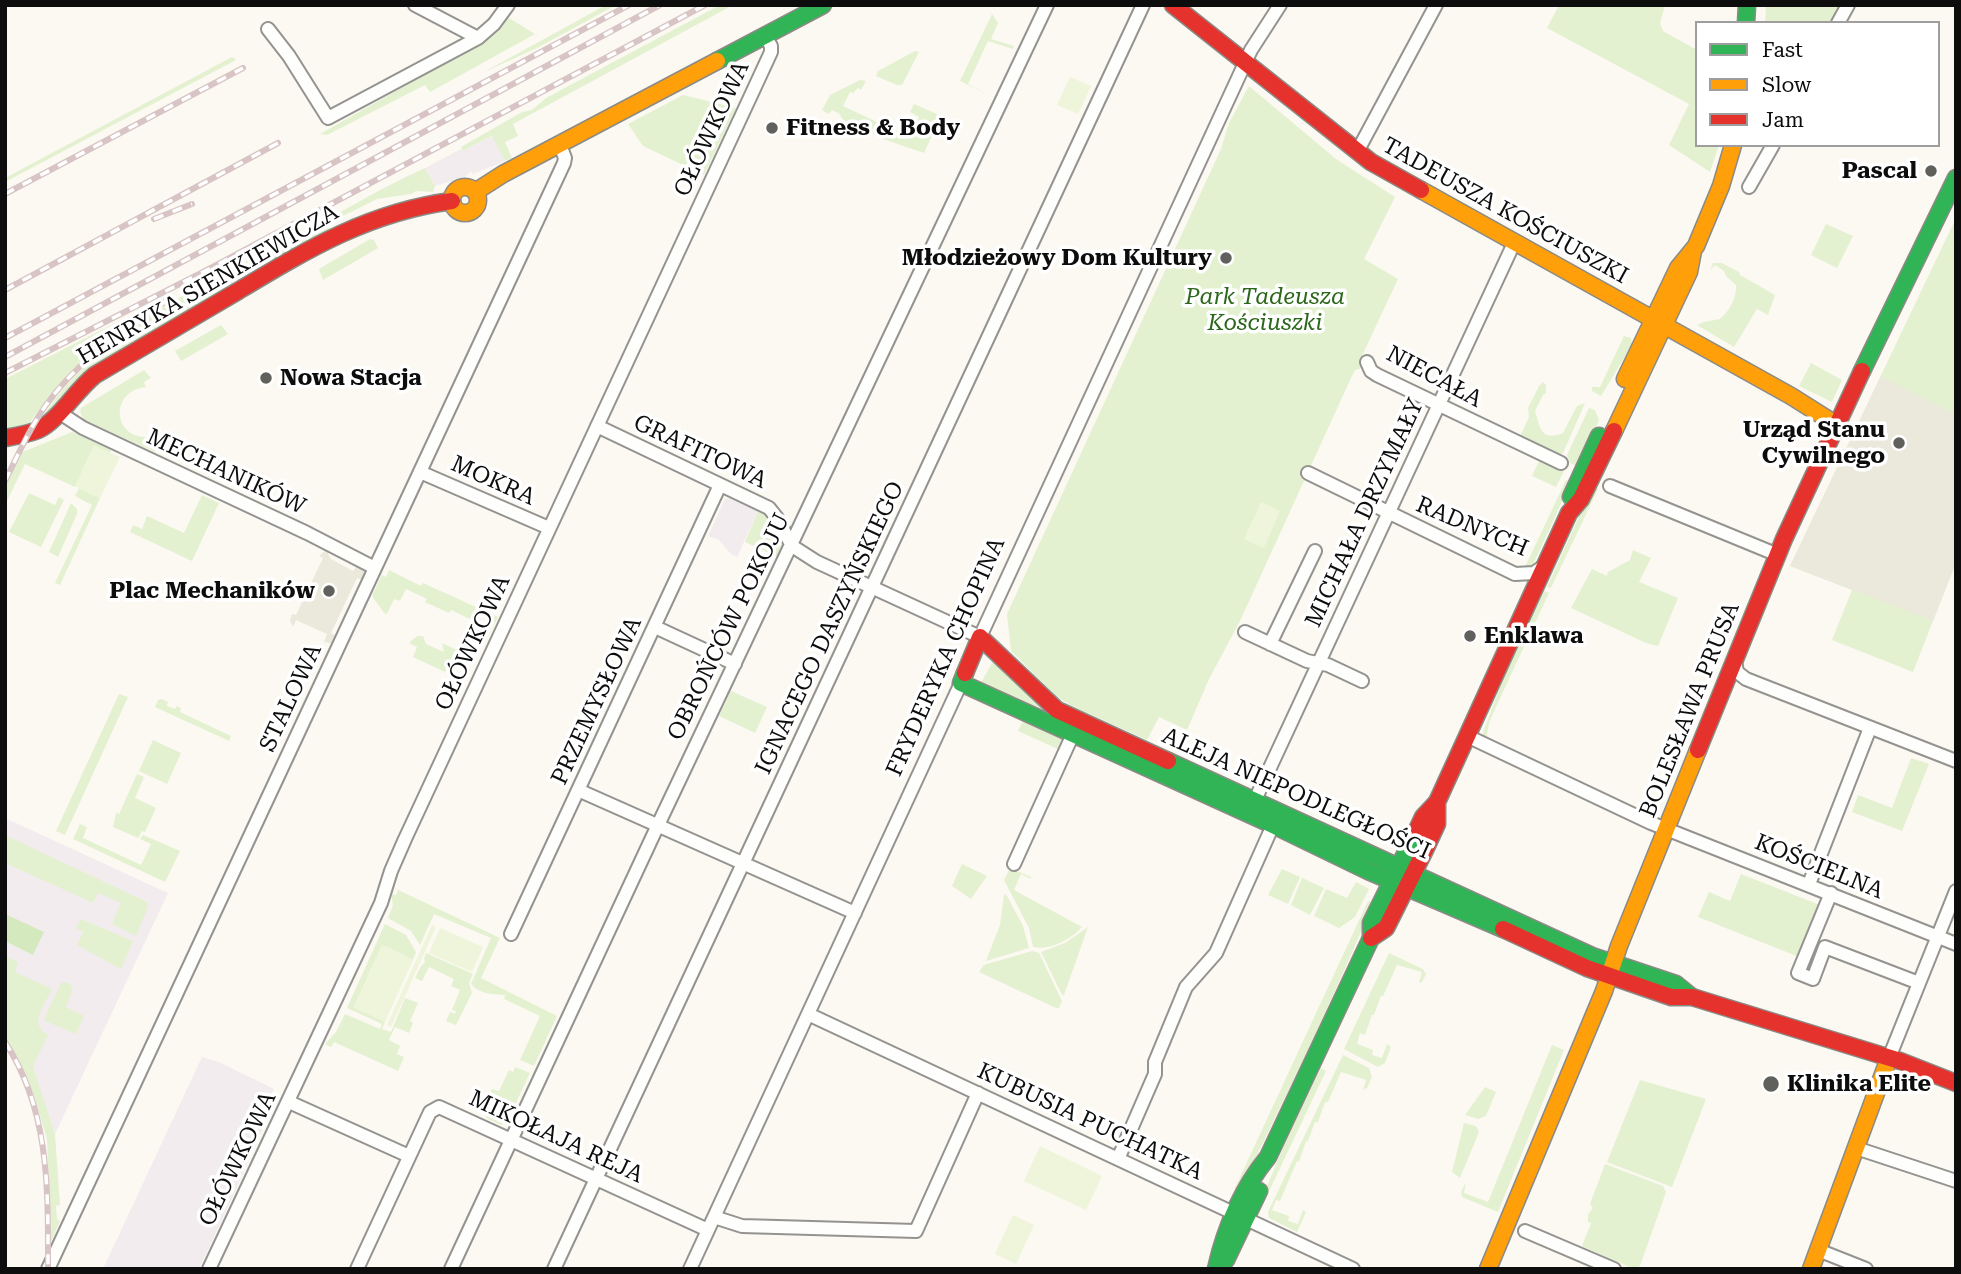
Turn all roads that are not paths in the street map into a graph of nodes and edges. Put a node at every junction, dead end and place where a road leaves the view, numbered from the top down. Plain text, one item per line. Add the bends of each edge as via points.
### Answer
1 (415, 5) edge
2 (508, 5) edge
3 (823, 5) edge
4 (1047, 5) edge
5 (1143, 5) edge
6 (1173, 5) edge
7 (1280, 5) edge
8 (1436, 5) edge
9 (1848, 5) edge
10 (1839, 21) edge
11 (268, 29) dead end
12 (765, 36) junction
13 (478, 38) junction
14 (1245, 65) junction
15 (560, 145) junction
16 (1732, 147) edge
17 (1772, 147) edge
18 (1357, 152) junction
19 (1956, 178) edge
20 (1749, 187) dead end
21 (1514, 243) junction
22 (1659, 322) junction
23 (1367, 362) dead end
24 (1438, 405) junction
25 (60, 413) junction
26 (1837, 425) junction
27 (597, 426) junction
28 (5, 438) edge
29 (1561, 463) dead end
30 (420, 472) junction
31 (1308, 473) dead end
32 (720, 485) junction
33 (1610, 486) dead end
34 (1388, 512) junction
35 (803, 521) junction
36 (779, 522) junction
37 (549, 528) junction
38 (792, 546) junction
39 (1315, 551) dead end
40 (1778, 555) junction
41 (1544, 566) junction
42 (375, 568) junction
43 (872, 588) junction
44 (655, 627) junction
45 (1245, 632) dead end
46 (980, 637) junction
47 (1270, 644) junction
48 (1735, 660) junction
49 (1318, 663) junction
50 (735, 664) junction
51 (1362, 681) dead end
52 (961, 684) junction
53 (1053, 717) junction
54 (1870, 728) junction
55 (1073, 734) junction
56 (1467, 736) junction
57 (1956, 761) edge
58 (578, 790) junction
59 (1255, 800) junction
60 (658, 825) junction
61 (1273, 825) junction
62 (1666, 830) junction
63 (1326, 833) junction
64 (1318, 848) junction
65 (744, 863) junction
66 (1014, 864) dead end
67 (1402, 876) junction
68 (1809, 884) junction
69 (1956, 891) edge
70 (1831, 893) junction
71 (855, 913) junction
72 (511, 934) dead end
73 (1937, 937) junction
74 (1956, 944) edge
75 (1611, 970) junction
76 (1919, 983) junction
77 (808, 1014) junction
78 (1889, 1058) junction
79 (1956, 1083) edge
80 (978, 1093) junction
81 (289, 1102) junction
82 (512, 1139) junction
83 (1856, 1147) junction
84 (409, 1156) junction
85 (1118, 1159) junction
86 (596, 1179) junction
87 (1956, 1181) edge
88 (1241, 1216) junction
89 (714, 1217) junction
90 (708, 1230) junction
91 (1525, 1231) dead end
92 (1818, 1250) junction
93 (48, 1269) edge
94 (209, 1269) edge
95 (357, 1269) edge
96 (451, 1269) edge
97 (554, 1269) edge
98 (690, 1269) edge
99 (1217, 1269) edge
100 (1353, 1269) edge
101 (1488, 1269) edge
102 (1614, 1269) edge
103 (1811, 1269) edge
104 (1866, 1269) edge

1 - 13 street
2 - 13 street
3 - 12 street
4 - 35 street, OBROŃCÓW POKOJU
5 - 43 street, IGNACEGO DASZYŃSKIEGO
6 - 14 street, TADEUSZA KOŚCIUSZKI
7 - 14 street, FRYDERYKA CHOPINA
8 - 18 street
9 - 10 street
11 - 13 street via 328,118
12 - 15 street
12 - 27 street, OŁÓWKOWA via 771,52
14 - 18 street, TADEUSZA KOŚCIUSZKI
14 - 46 street, FRYDERYKA CHOPINA
15 - 25 street, HENRYKA SIENKIEWICZA via 475,192 463,187 452,201 387,213 319,243 95,375
15 - 30 street, STALOWA via 564,163
16 - 22 street via 1721,186 1693,251 1678,268
17 - 20 street
18 - 21 street, TADEUSZA KOŚCIUSZKI
19 - 26 street, BOLESŁAWA PRUSA
21 - 22 street, TADEUSZA KOŚCIUSZKI
21 - 24 street, MICHAŁA DRZYMAŁY
22 - 26 street, TADEUSZA KOŚCIUSZKI
22 - 41 street via 1581,474
23 - 24 street, NIECAŁA via 1377,375
24 - 29 street, NIECAŁA
24 - 34 street, MICHAŁA DRZYMAŁY
25 - 28 street, HENRYKA SIENKIEWICZA via 34,432
25 - 42 street, MECHANIKÓW
26 - 40 street, BOLESŁAWA PRUSA
27 - 32 street, GRAFITOWA
27 - 37 street, OŁÓWKOWA
30 - 37 street, MOKRA
30 - 42 street, STALOWA
31 - 34 street, RADNYCH
32 - 36 street, GRAFITOWA via 769,508
32 - 44 street, PRZEMYSŁOWA
33 - 40 street
34 - 41 street, RADNYCH via 1514,573 1534,573
34 - 49 street, MICHAŁA DRZYMAŁY
35 - 36 street, GRAFITOWA
35 - 38 street, OBROŃCÓW POKOJU
36 - 38 street, GRAFITOWA
37 - 81 street, OŁÓWKOWA
38 - 43 street
38 - 50 street, OBROŃCÓW POKOJU
39 - 47 street
40 - 48 street, BOLESŁAWA PRUSA
41 - 56 street
42 - 93 street, STALOWA
43 - 46 street
43 - 65 street, IGNACEGO DASZYŃSKIEGO
44 - 50 street
44 - 58 street, PRZEMYSŁOWA
45 - 47 street
46 - 52 street, FRYDERYKA CHOPINA
46 - 53 street, ALEJA NIEPODLEGŁOŚCI via 999,652
47 - 49 street
48 - 54 street via 1743,677
48 - 62 street, BOLESŁAWA PRUSA
49 - 51 street
49 - 59 street, MICHAŁA DRZYMAŁY
50 - 60 street, OBROŃCÓW POKOJU
52 - 53 street, ALEJA NIEPODLEGŁOŚCI
52 - 71 street, FRYDERYKA CHOPINA
53 - 55 street, ALEJA NIEPODLEGŁOŚCI
53 - 59 street, ALEJA NIEPODLEGŁOŚCI
54 - 57 street
54 - 68 street
55 - 61 street, ALEJA NIEPODLEGŁOŚCI
55 - 66 street
56 - 62 street, KOŚCIELNA
56 - 67 street via 1437,802 1437,824
58 - 60 street
58 - 72 street, PRZEMYSŁOWA
59 - 63 street, ALEJA NIEPODLEGŁOŚCI
60 - 65 street
60 - 82 street, OBROŃCÓW POKOJU
61 - 64 street, ALEJA NIEPODLEGŁOŚCI
61 - 85 street via 1216,953 1186,987
62 - 68 street, KOŚCIELNA
62 - 75 street, BOLESŁAWA PRUSA
63 - 64 street
63 - 67 street, ALEJA NIEPODLEGŁOŚCI
64 - 67 street, ALEJA NIEPODLEGŁOŚCI
65 - 71 street
65 - 86 street, IGNACEGO DASZYŃSKIEGO
67 - 75 street, ALEJA NIEPODLEGŁOŚCI
67 - 88 street via 1386,928 1371,938 1268,1157 1257,1170
68 - 70 street, KOŚCIELNA
69 - 73 street
70 - 73 street, KOŚCIELNA
70 - 76 street via 1798,973 1813,979 1825,947
71 - 77 street, FRYDERYKA CHOPINA
73 - 74 street, KOŚCIELNA
73 - 76 street
75 - 78 street, ALEJA NIEPODLEGŁOŚCI via 1676,985 1692,997
75 - 101 street, BOLESŁAWA PRUSA
76 - 78 street
77 - 80 street, KUBUSIA PUCHATKA
77 - 89 street, FRYDERYKA CHOPINA
78 - 79 street, ALEJA NIEPODLEGŁOŚCI
78 - 83 street
80 - 85 street, KUBUSIA PUCHATKA
80 - 89 street via 916,1231 738,1226
81 - 84 street
81 - 94 street, OŁÓWKOWA
82 - 84 street, MIKOŁAJA REJA via 436,1108
82 - 86 street, MIKOŁAJA REJA
82 - 96 street, OBROŃCÓW POKOJU
83 - 87 street
83 - 92 street
84 - 95 street, MIKOŁAJA REJA
85 - 88 street, KUBUSIA PUCHATKA
86 - 90 street, MIKOŁAJA REJA
86 - 97 street, IGNACEGO DASZYŃSKIEGO
88 - 99 street via 1219,1250
88 - 100 street, KUBUSIA PUCHATKA
89 - 90 street, FRYDERYKA CHOPINA
90 - 98 street, FRYDERYKA CHOPINA
91 - 102 street
92 - 103 street
92 - 104 street

